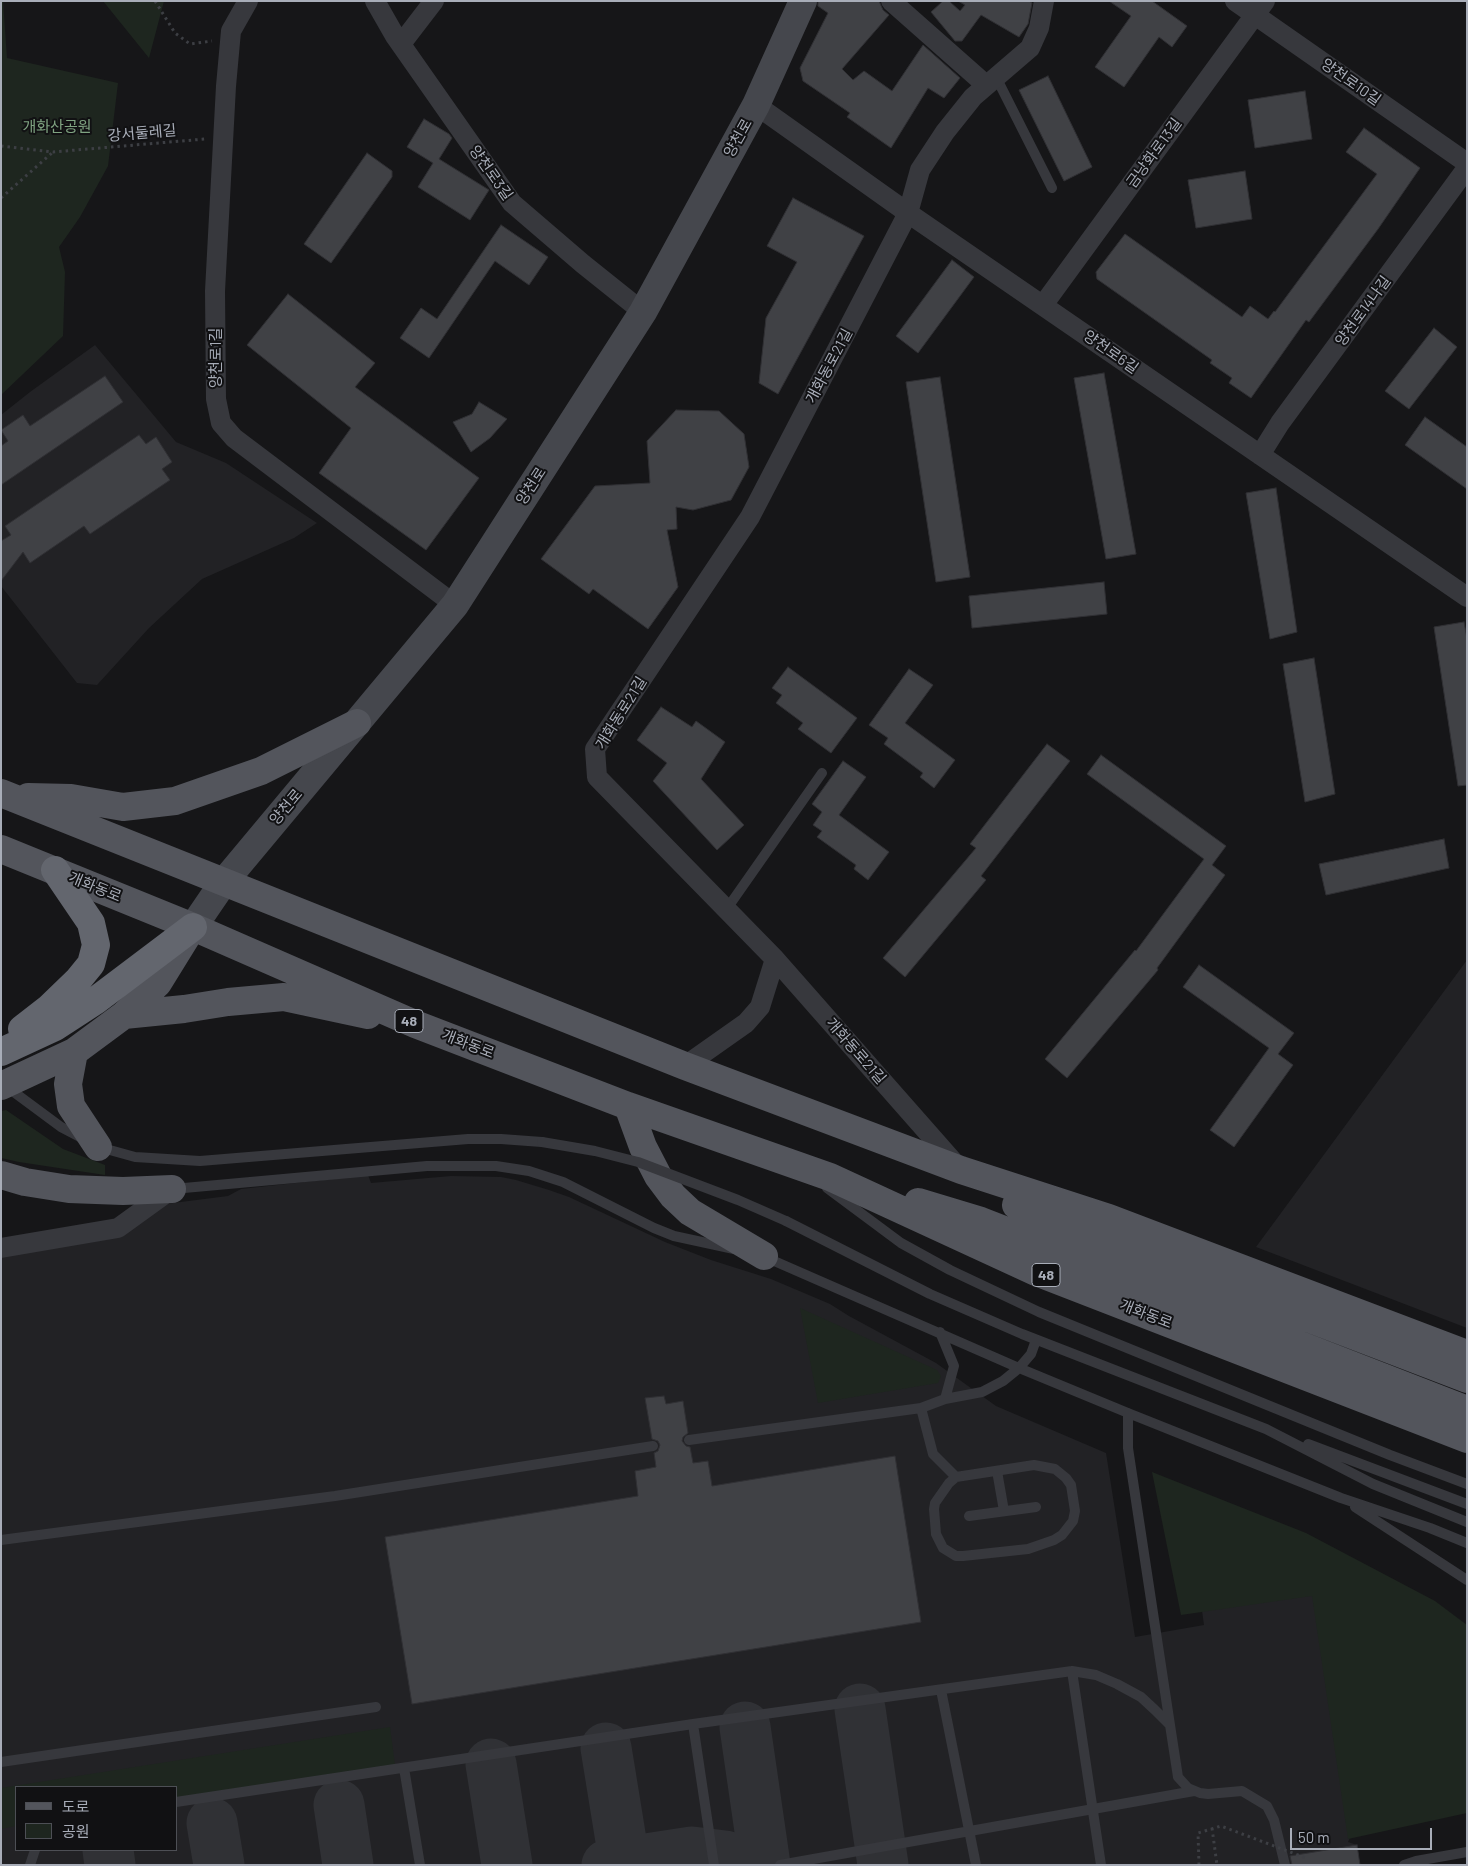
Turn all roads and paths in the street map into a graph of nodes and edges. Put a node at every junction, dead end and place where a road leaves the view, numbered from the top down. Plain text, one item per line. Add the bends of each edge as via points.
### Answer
1 (155, 1) edge
2 (248, 1) edge
3 (375, 1) edge
4 (434, 1) edge
5 (804, 1) edge
6 (891, 1) edge
7 (1044, 1) edge
8 (1235, 1) edge
9 (1260, 8) edge
10 (230, 40) junction
11 (401, 44) junction
12 (991, 81) junction
13 (756, 105) junction
14 (224, 137) junction
15 (1, 146) edge
16 (53, 152) junction
17 (1467, 163) edge
18 (1467, 168) edge
19 (1052, 188) dead end
20 (1, 198) edge
21 (908, 213) junction
22 (1043, 305) junction
23 (643, 312) junction
24 (1260, 455) junction
25 (1467, 597) edge
26 (455, 605) junction
27 (357, 723) junction
28 (822, 773) dead end
29 (4, 795) edge
30 (1, 849) edge
31 (55, 870) junction
32 (223, 883) junction
33 (726, 910) junction
34 (193, 927) junction
35 (775, 959) junction
36 (124, 1015) junction
37 (415, 1024) junction
38 (1, 1046) edge
39 (1, 1052) edge
40 (74, 1052) junction
41 (685, 1066) junction
42 (2, 1084) edge
43 (628, 1106) junction
44 (98, 1147) junction
45 (797, 1165) junction
46 (961, 1170) junction
47 (1, 1175) edge
48 (830, 1177) junction
49 (172, 1189) junction
50 (1, 1248) edge
51 (764, 1256) junction
52 (940, 1332) junction
53 (1036, 1340) junction
54 (1467, 1354) edge
55 (1019, 1368) junction
56 (1467, 1379) edge
57 (945, 1399) junction
58 (921, 1408) junction
59 (1467, 1410) edge
60 (1128, 1412) junction
61 (1266, 1429) junction
62 (1467, 1439) edge
63 (689, 1440) dead end
64 (653, 1446) dead end
65 (997, 1471) junction
66 (956, 1477) junction
67 (1467, 1484) edge
68 (1341, 1498) junction
69 (1467, 1504) edge
70 (1036, 1507) dead end
71 (1004, 1511) junction
72 (969, 1516) dead end
73 (1467, 1522) edge
74 (1, 1540) edge
75 (1467, 1544) edge
76 (1467, 1580) edge
77 (1072, 1672) junction
78 (941, 1690) junction
79 (376, 1707) dead end
80 (692, 1724) junction
81 (1170, 1725) junction
82 (1, 1762) edge
83 (404, 1768) junction
84 (1194, 1791) junction
85 (178, 1802) edge
86 (1093, 1809) junction
87 (1212, 1828) junction
88 (969, 1831) junction
89 (35, 1851) edge
90 (1467, 1852) edge
91 (1306, 1858) dead end
92 (30, 1865) edge
93 (420, 1865) edge
94 (714, 1865) edge
95 (780, 1865) edge
96 (976, 1865) edge
97 (1102, 1865) edge
98 (1199, 1865) edge
99 (1217, 1865) edge
100 (1285, 1865) edge
101 (1404, 1865) edge

1 - 10 path via 175,33 190,44
2 - 10 street, 양천로1길 via 231,31
3 - 11 street, 양천로3길
4 - 11 street
5 - 13 main road, 양천로
6 - 12 street
7 - 12 street, 개화동로21길 via 1039,28 1030,48
8 - 9 street, 양천로10길
9 - 17 street, 양천로10길
9 - 22 street, 금낭화로13길
10 - 14 street, 양천로1길
11 - 23 street, 양천로3길 via 512,204
12 - 19 lane
12 - 21 street, 개화동로21길 via 973,97 945,132 920,170
13 - 21 street, 양천로6길
13 - 23 main road, 양천로
14 - 16 path, 강서둘레길
14 - 26 street, 양천로1길 via 216,291 216,399 221,423 234,438
15 - 16 path, 강서둘레길
16 - 20 path
18 - 24 street, 양천로14나길
21 - 22 street, 양천로6길
21 - 33 street, 개화동로21길 via 750,517 595,749 597,777
22 - 24 street, 양천로6길
23 - 26 main road, 양천로
24 - 25 street, 양천로6길
26 - 27 main road, 양천로
27 - 29 main road via 261,771 175,801 123,807 71,798
27 - 32 main road, 양천로
28 - 33 lane
29 - 32 main road
30 - 31 main road, 개화동로 / 48
31 - 34 main road, 개화동로 / 48
31 - 38 highway via 91,923 96,945 90,964 78,980
32 - 34 main road, 양천로
32 - 41 main road
33 - 35 street, 개화동로21길
34 - 36 main road via 158,983
34 - 37 main road, 개화동로 / 48
34 - 39 highway via 95,1001 55,1026
35 - 41 street via 760,1007 746,1023
35 - 46 street, 개화동로21길
36 - 37 main road via 284,997
36 - 40 main road
37 - 43 main road, 개화동로 / 48
40 - 42 main road
40 - 44 main road via 68,1084 71,1106
41 - 46 main road
42 - 44 lane via 61,1127
43 - 45 main road, 개화동로 / 48
43 - 51 main road via 658,1176 673,1196 690,1212
44 - 53 lane, bridge via 135,1157 200,1161 468,1139 542,1142 595,1151 638,1162 738,1200 930,1294
45 - 48 main road, 개화동로 / 48
45 - 67 lane via 901,1243 950,1270 1039,1312
46 - 54 main road via 1109,1218
46 - 56 main road via 1023,1209
47 - 49 main road via 69,1189
48 - 59 main road, 개화동로 via 981,1221
48 - 62 main road, 개화동로 / 48 via 1036,1272
49 - 50 street via 118,1228
49 - 51 lane via 427,1166 496,1166 529,1171 563,1182 674,1236
51 - 52 lane
52 - 55 lane
52 - 57 lane via 954,1366
53 - 55 lane via 1031,1354
53 - 61 lane
55 - 57 lane via 982,1392
55 - 60 lane
57 - 58 lane
58 - 63 lane
58 - 66 lane via 933,1454
60 - 68 lane
60 - 81 lane via 1128,1448
61 - 69 lane
61 - 73 lane via 1373,1484
64 - 74 lane via 335,1496
65 - 66 lane
65 - 66 lane via 1034,1464 1060,1473 1071,1485 1074,1501 1075,1511 1067,1530 1054,1540 1028,1549 956,1556 943,1548 936,1534 934,1517 935,1503
65 - 71 lane
68 - 75 lane
68 - 76 lane
70 - 71 lane
71 - 72 lane
77 - 78 lane
77 - 81 lane via 1117,1684 1141,1697
77 - 86 lane
78 - 80 lane
78 - 88 lane
79 - 82 lane
80 - 83 lane
80 - 94 lane
81 - 84 lane via 1178,1776
83 - 85 lane
83 - 93 lane
84 - 86 lane
84 - 100 lane via 1208,1794 1242,1792 1267,1806 1274,1820
86 - 88 lane
86 - 97 lane
87 - 91 path, bridge via 1221,1826
87 - 98 path, bridge via 1198,1833
87 - 99 path, bridge
88 - 95 lane
88 - 96 lane
89 - 92 lane
90 - 101 lane

